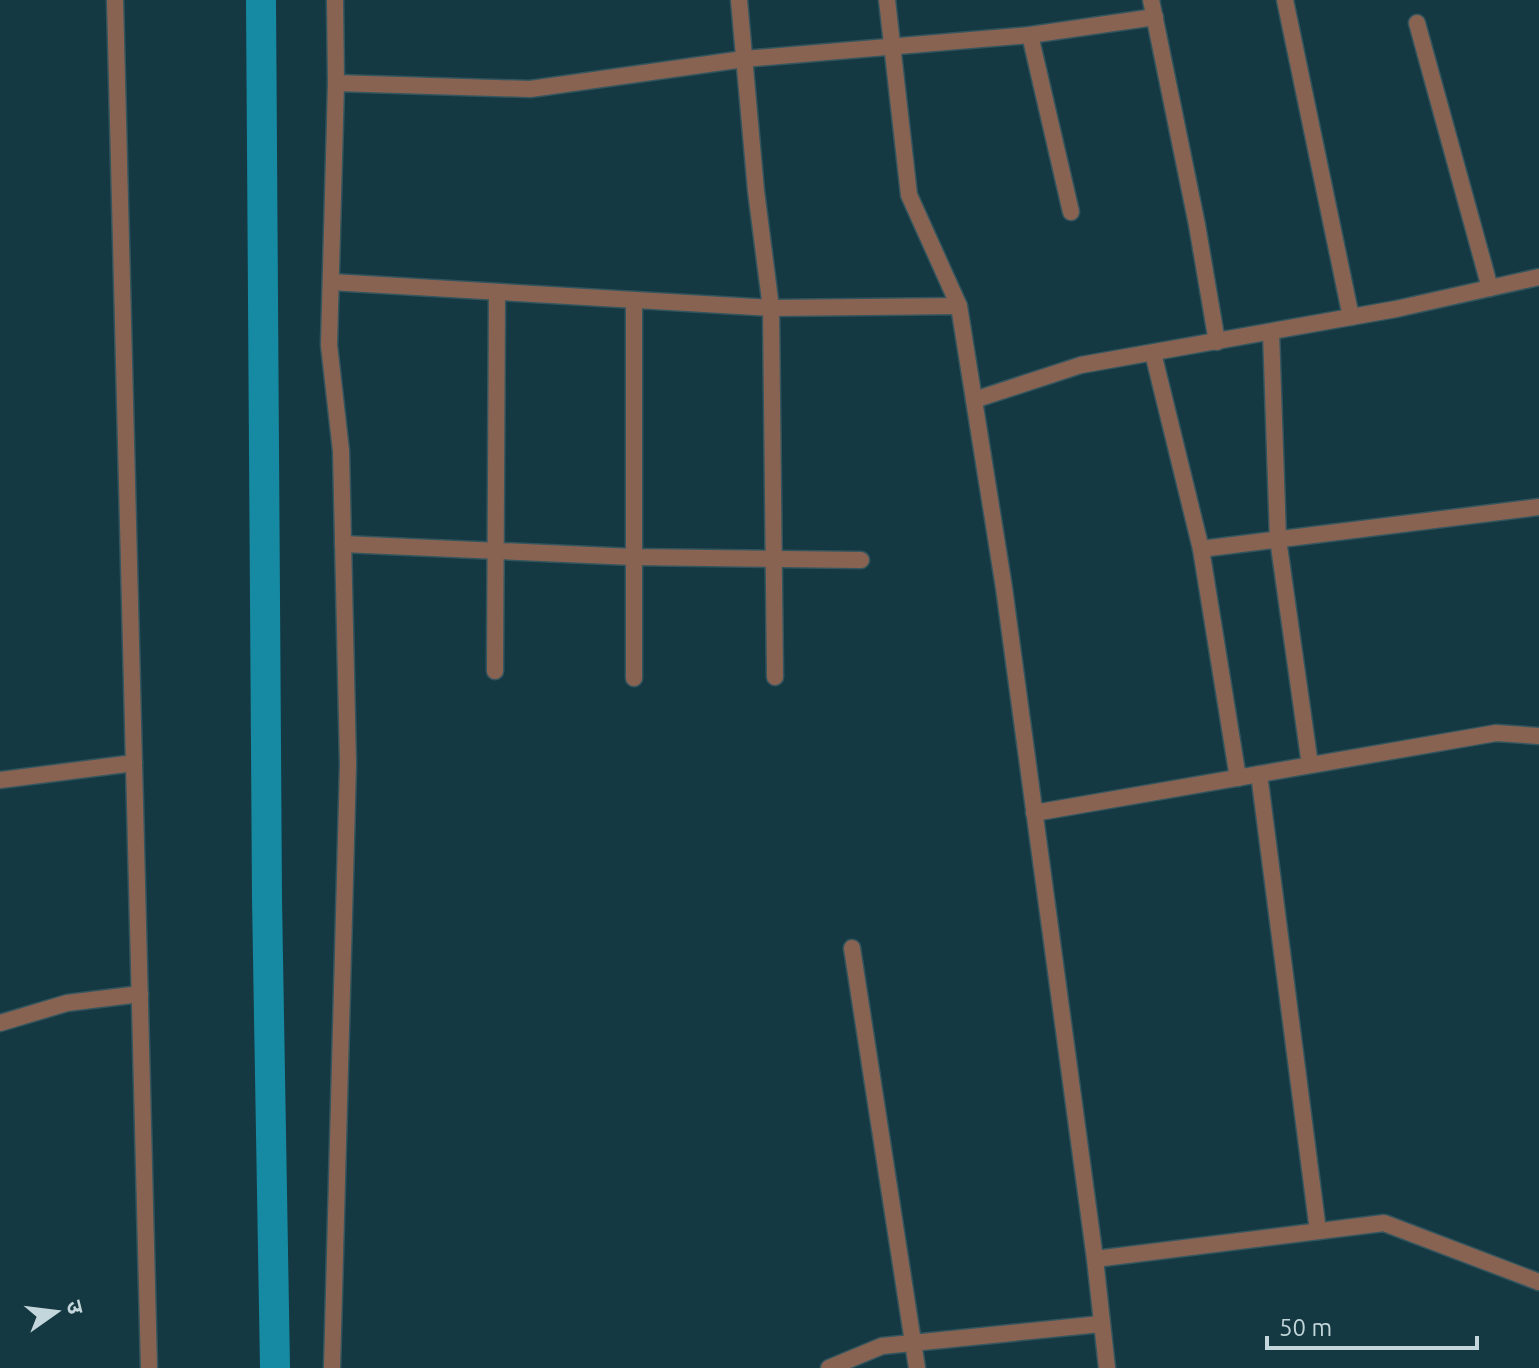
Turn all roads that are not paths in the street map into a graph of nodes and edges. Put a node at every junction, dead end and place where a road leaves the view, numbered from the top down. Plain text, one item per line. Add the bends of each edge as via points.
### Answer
1 (115, 0) edge
2 (335, 0) edge
3 (739, 0) edge
4 (887, 0) edge
5 (1285, 0) edge
6 (1153, 8) edge
7 (1417, 23) dead end
8 (1030, 35) junction
9 (892, 45) junction
10 (744, 59) junction
11 (336, 83) junction
12 (1071, 212) dead end
13 (1539, 277) edge
14 (331, 282) junction
15 (1490, 288) junction
16 (497, 292) junction
17 (634, 300) junction
18 (959, 306) junction
19 (771, 308) junction
20 (1351, 317) junction
21 (1271, 332) junction
22 (1217, 342) junction
23 (1153, 353) junction
24 (974, 400) junction
25 (1539, 507) edge
26 (1278, 539) junction
27 (343, 544) junction
28 (1201, 549) junction
29 (496, 550) junction
30 (634, 557) junction
31 (773, 560) junction
32 (861, 560) dead end
33 (495, 671) dead end
34 (775, 677) dead end
35 (634, 678) dead end
36 (1539, 736) edge
37 (134, 763) junction
38 (1310, 765) junction
39 (1259, 774) junction
40 (1238, 778) junction
41 (0, 780) edge
42 (1034, 813) junction
43 (852, 948) dead end
44 (140, 994) junction
45 (0, 1023) edge
46 (1318, 1231) junction
47 (1095, 1259) junction
48 (1539, 1282) edge
49 (1101, 1324) junction
50 (912, 1343) junction
51 (149, 1368) edge
52 (332, 1368) edge
53 (829, 1368) edge
54 (917, 1368) edge
55 (1107, 1368) edge

1 - 37 street
2 - 11 street
3 - 10 street
4 - 9 street
5 - 20 street
6 - 8 street
6 - 22 street
7 - 15 street
8 - 9 street
8 - 12 street
9 - 10 street
9 - 18 street via 909,195
10 - 11 street via 530,89
10 - 19 street
11 - 14 street
13 - 15 street
14 - 16 street
14 - 27 street via 329,345 341,451
15 - 20 street
16 - 17 street
16 - 29 street
17 - 19 street
17 - 30 street
18 - 19 street
18 - 24 street
19 - 31 street
20 - 21 street
21 - 22 street
21 - 26 street
22 - 23 street
23 - 24 street via 1081,365
23 - 28 street
24 - 42 street
25 - 26 street
26 - 28 street
26 - 38 street
27 - 29 street
27 - 52 street via 348,764
28 - 40 street
29 - 30 street
29 - 33 street
30 - 31 street
30 - 35 street
31 - 32 street
31 - 34 street
36 - 38 street via 1496,733
37 - 41 street
37 - 44 street
38 - 39 street
39 - 40 street
39 - 46 street
40 - 42 street
42 - 47 street
43 - 50 street
44 - 45 street via 67,1003
44 - 51 street
46 - 47 street
46 - 48 street via 1384,1223
47 - 49 street
49 - 50 street
49 - 55 street
50 - 53 street via 882,1346
50 - 54 street

